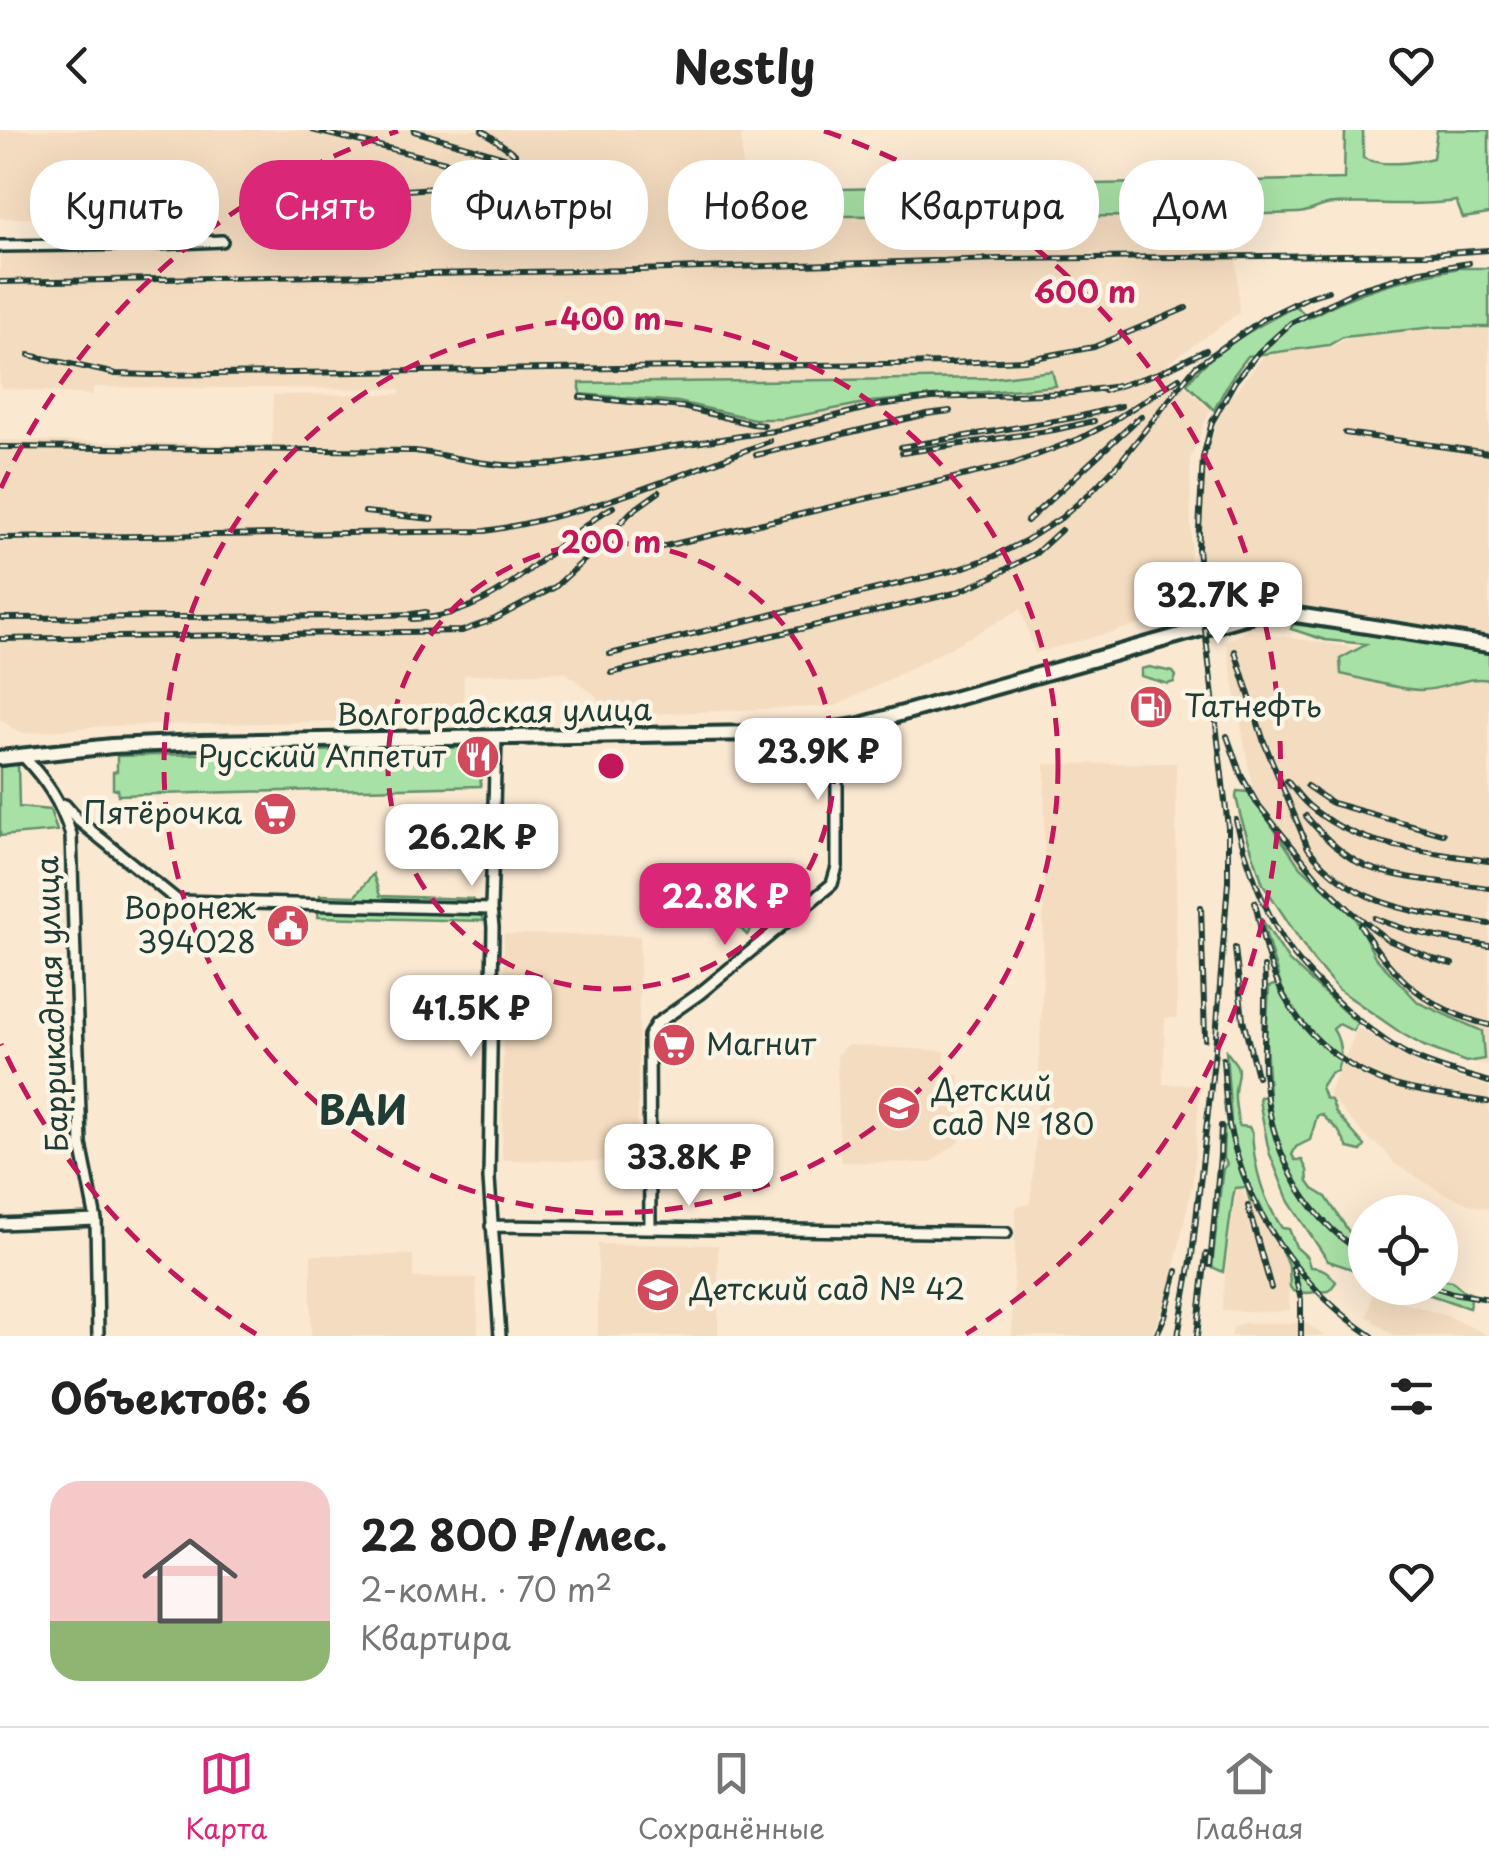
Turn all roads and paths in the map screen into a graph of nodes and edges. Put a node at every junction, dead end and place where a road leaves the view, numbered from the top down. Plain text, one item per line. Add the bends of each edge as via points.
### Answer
1 (222, 240) dead end
2 (0, 246) edge
3 (1489, 645) edge
4 (836, 729) junction
5 (496, 738) junction
6 (22, 755) junction
7 (0, 758) edge
8 (53, 792) junction
9 (491, 909) junction
10 (96, 1220) junction
11 (0, 1224) edge
12 (492, 1226) junction
13 (650, 1228) junction
14 (1006, 1233) dead end
15 (98, 1336) edge
16 (500, 1336) edge

1 - 2 street
3 - 4 main road, Волгоградская улица via 1255,614
4 - 5 main road, Волгоградская улица
4 - 13 street via 832,884 649,1036
5 - 6 main road, Волгоградская улица via 201,742
5 - 9 street
6 - 7 main road, Волгоградская улица
6 - 8 street, Баррикадная улица
8 - 9 street, Баррикадная улица via 178,901
8 - 10 street, Баррикадная улица via 72,836 81,1144
9 - 12 street
10 - 11 street
10 - 15 street, Баррикадная улица
12 - 13 street
12 - 16 street
13 - 14 street

